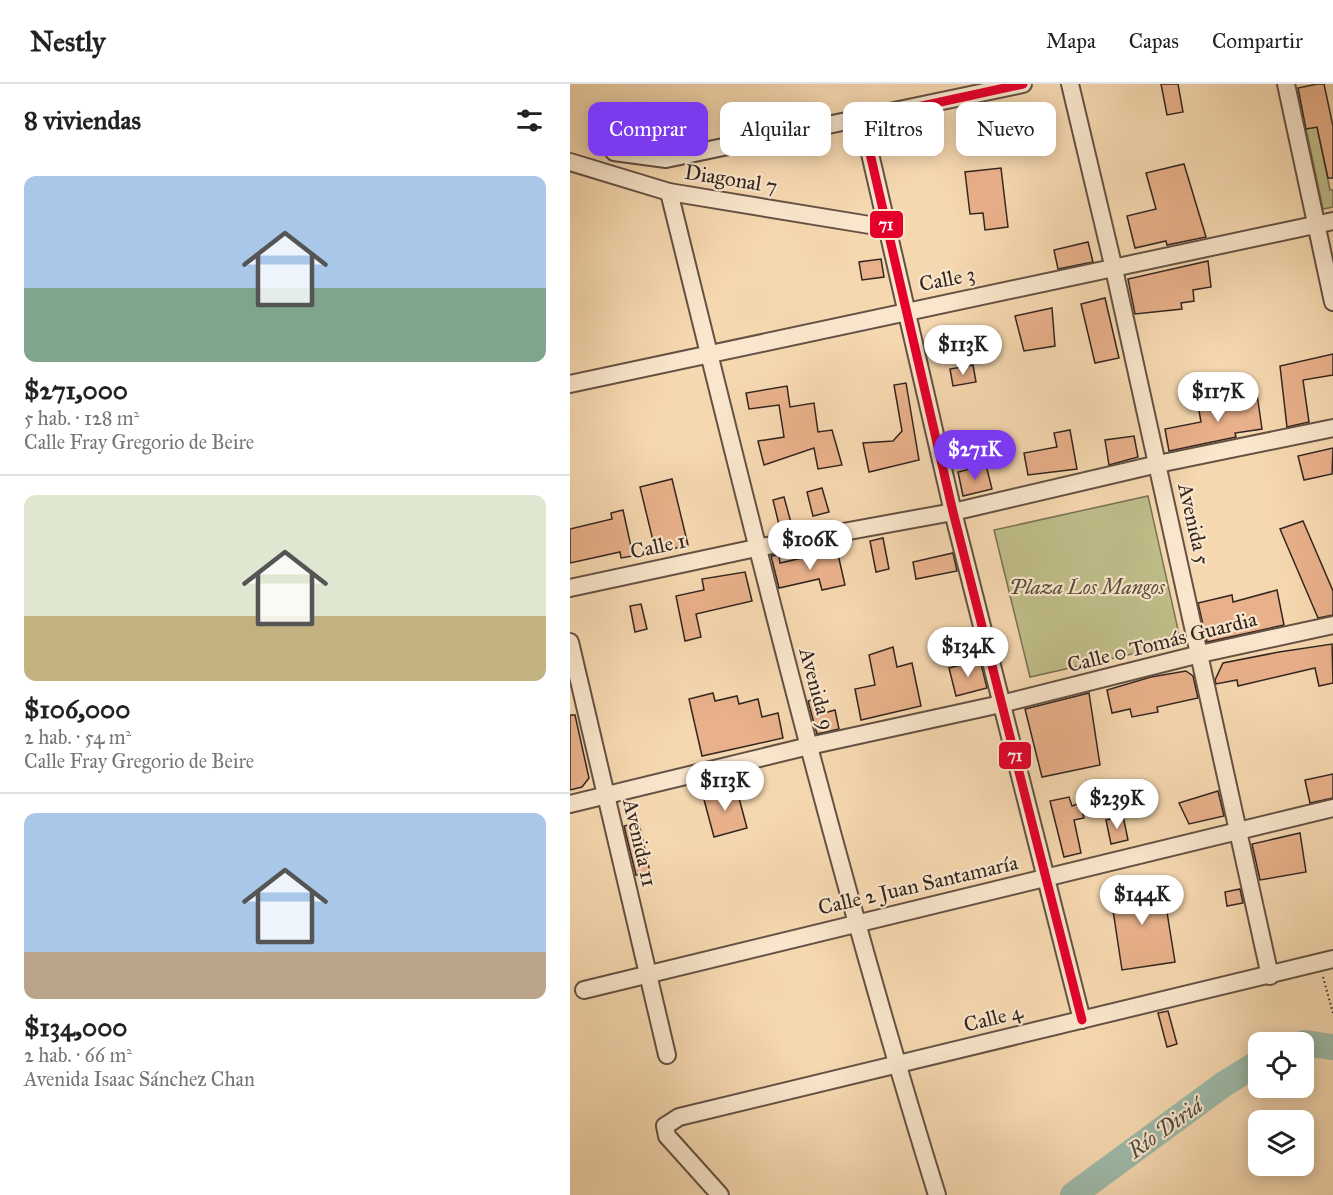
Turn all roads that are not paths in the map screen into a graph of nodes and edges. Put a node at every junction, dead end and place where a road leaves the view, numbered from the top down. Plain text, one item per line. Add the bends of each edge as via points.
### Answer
1 (1070, 84) edge
2 (1286, 84) edge
3 (1012, 85) edge
4 (937, 102) edge
5 (843, 123) edge
6 (708, 150) edge
7 (644, 156) edge
8 (681, 156) edge
9 (871, 156) edge
10 (570, 162) edge
11 (669, 192) junction
12 (1333, 221) edge
13 (1316, 225) junction
14 (888, 228) junction
15 (1114, 269) junction
16 (1333, 302) edge
17 (908, 310) junction
18 (709, 354) junction
19 (570, 384) edge
20 (1333, 429) edge
21 (1158, 465) junction
22 (953, 512) junction
23 (756, 548) junction
24 (570, 588) edge
25 (1333, 624) edge
26 (570, 642) edge
27 (1200, 654) junction
28 (1001, 704) junction
29 (809, 746) junction
30 (606, 796) junction
31 (570, 804) edge
32 (1333, 808) edge
33 (1239, 830) junction
34 (1047, 878) junction
35 (858, 922) junction
36 (1326, 961) edge
37 (647, 974) junction
38 (1270, 976) junction
39 (584, 990) dead end
40 (1082, 1020) junction
41 (667, 1055) dead end
42 (896, 1065) junction
43 (720, 1195) edge
44 (937, 1195) edge

1 - 15 street, Avenida 5
2 - 13 street
3 - 4 street
5 - 6 street
7 - 8 street
9 - 14 street
10 - 11 street, Diagonal 7
11 - 14 street, Diagonal 7
11 - 18 street, Avenida 9
12 - 13 street, Calle 3
13 - 15 street, Calle 3
13 - 16 street
14 - 17 street
15 - 17 street, Calle 3
15 - 21 street, Avenida 5
17 - 18 street, Calle 3
17 - 22 street
18 - 19 street, Calle 3
18 - 23 street, Avenida 9
20 - 21 street, Calle 1
21 - 22 street, Calle 1
21 - 27 street, Avenida 5
22 - 23 street, Calle 1
22 - 28 street
23 - 24 street, Calle 1
23 - 29 street, Avenida 9
25 - 27 street, Calle 0 Tomás Guardia
26 - 30 street, Avenida 11
27 - 28 street, Calle 0 Tomás Guardia
27 - 33 street, Avenida 5
28 - 29 street, Calle 0 Tomás Guardia
28 - 34 street
29 - 30 street
29 - 35 street, Avenida 9
30 - 31 street
30 - 37 street, Avenida 11
32 - 33 street, Calle 2 Juan Santamaría
33 - 34 street, Calle 2 Juan Santamaría
33 - 38 street, Avenida 5
34 - 35 street, Calle 2 Juan Santamaría
34 - 40 street
35 - 37 street, Calle 2 Juan Santamaría
35 - 42 street, Avenida 9
36 - 38 street, Calle 4
37 - 39 street, Calle 2 Juan Santamaría
37 - 41 street, Avenida 11
38 - 40 street, Calle 4
40 - 42 street, Calle 4
42 - 43 street, Calle 4 via 679,1117 665,1126 667,1136
42 - 44 street, Avenida 9

